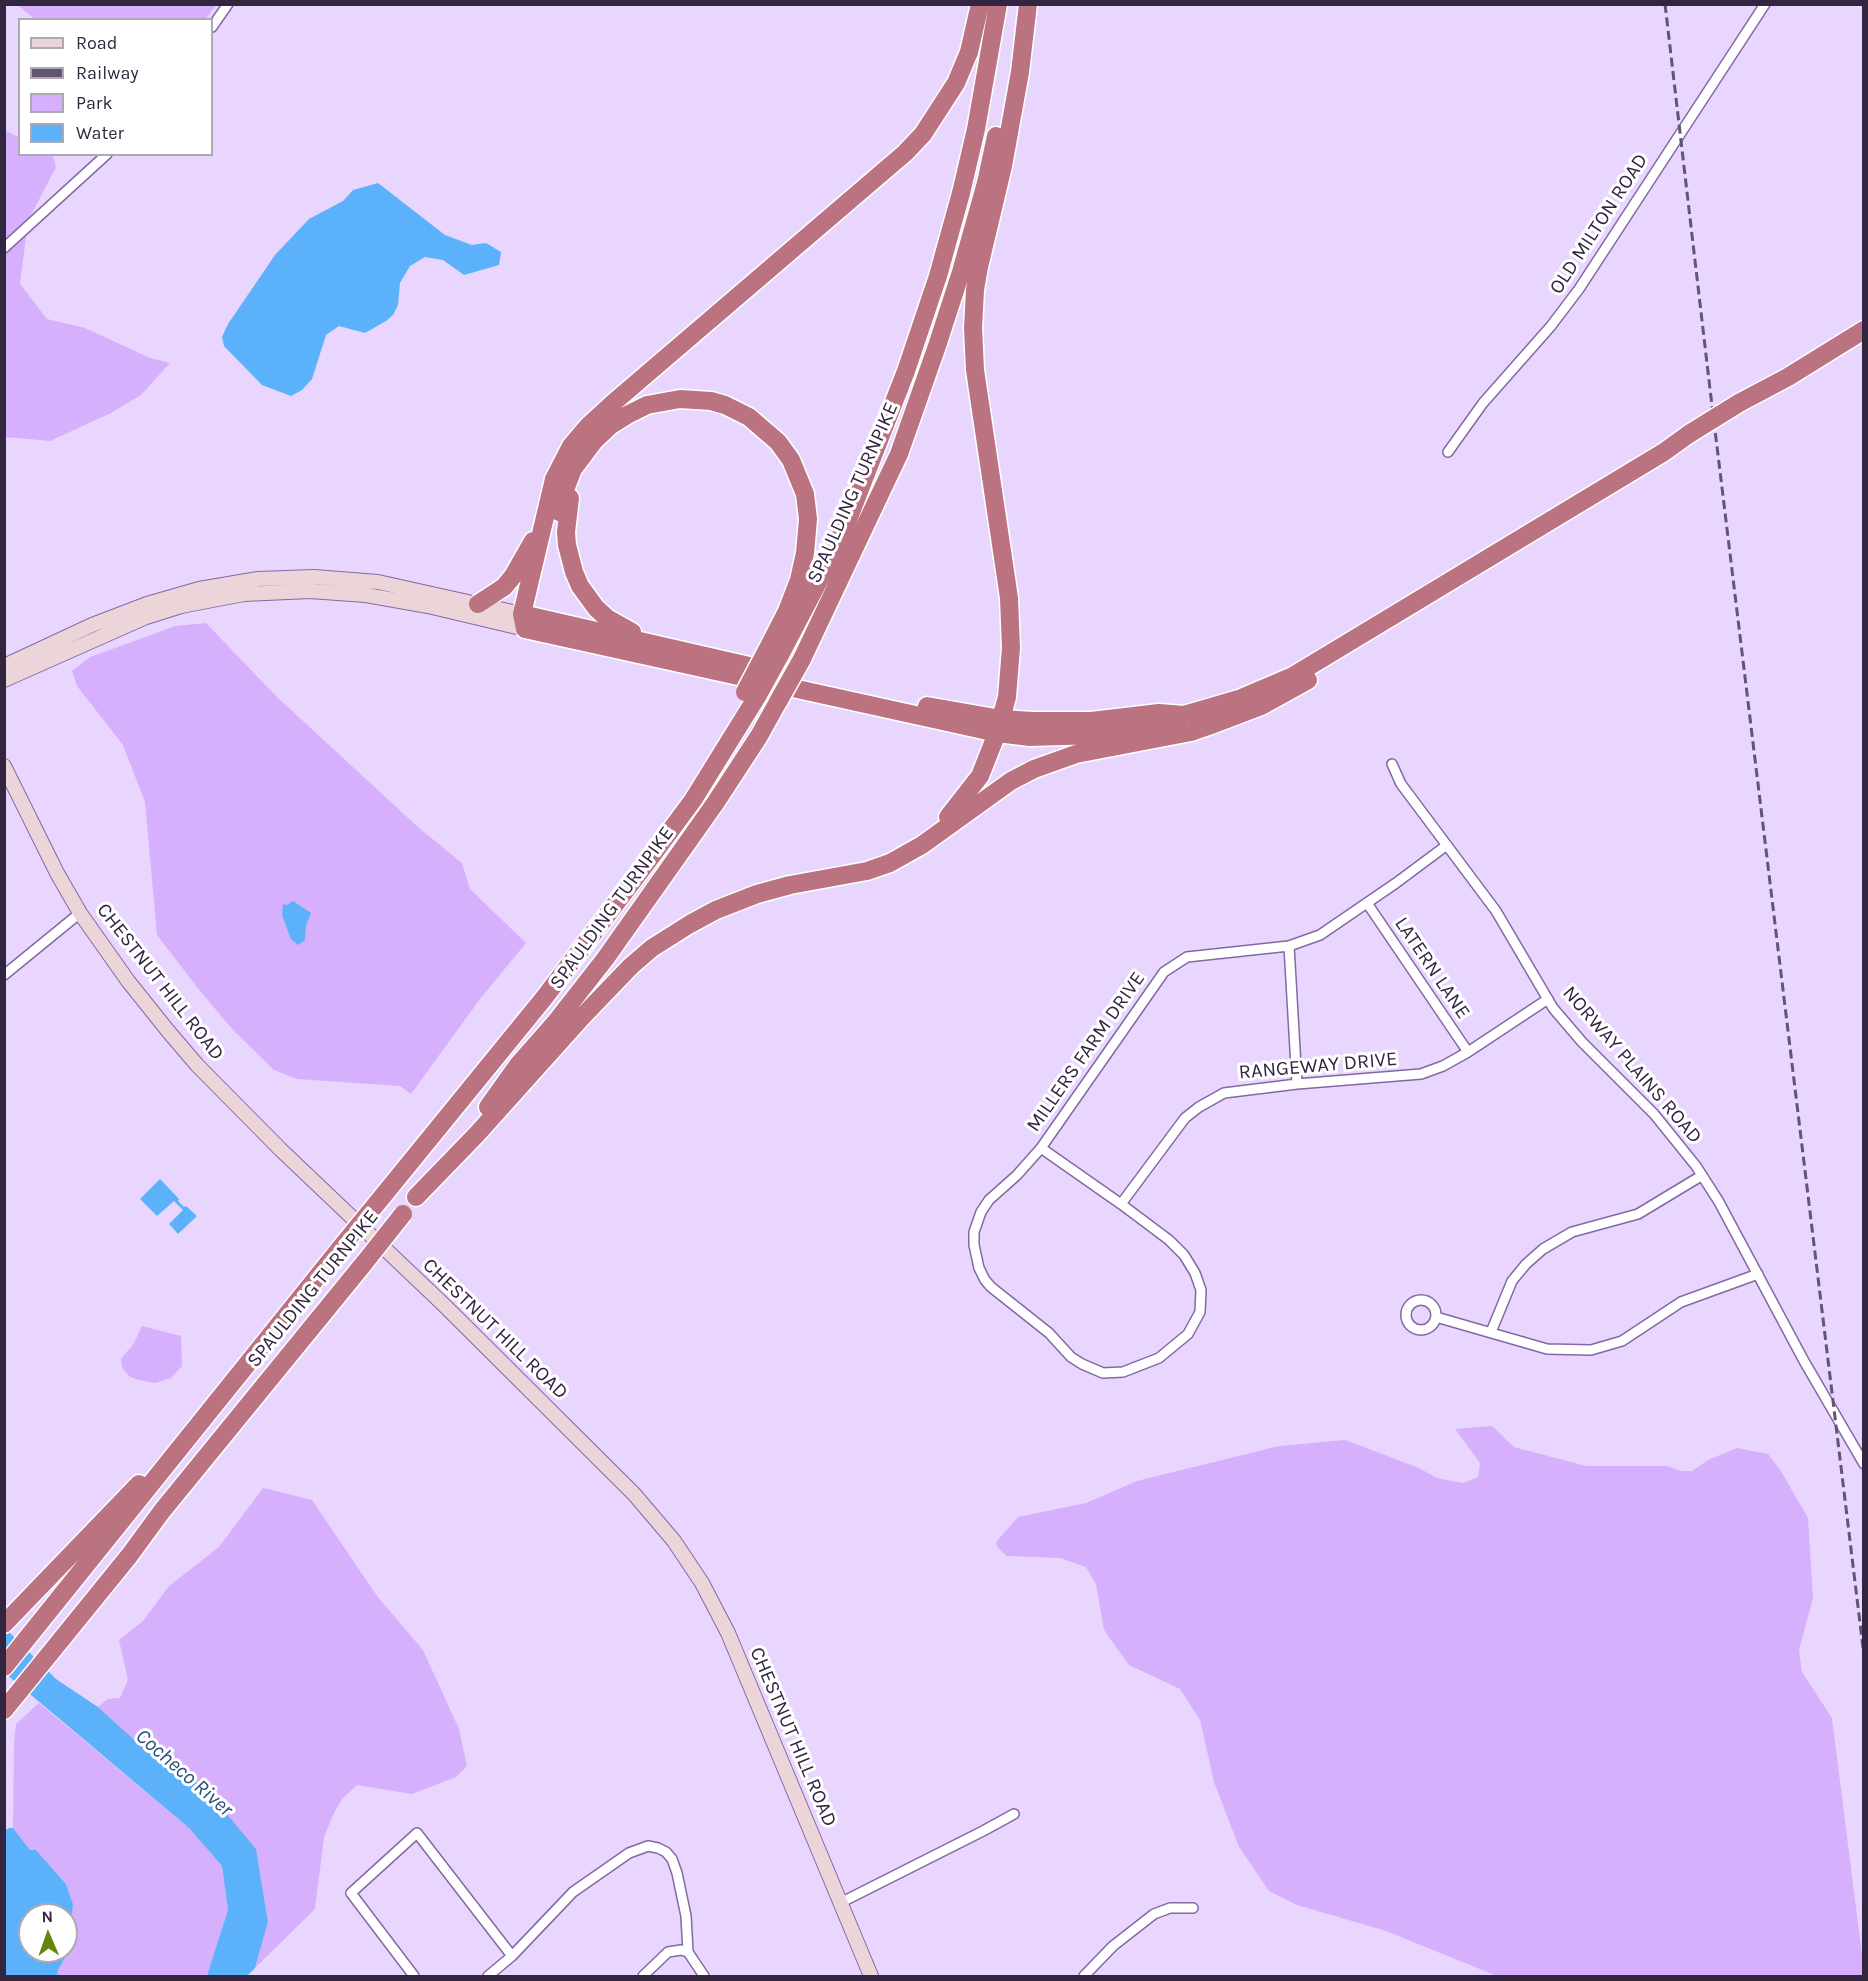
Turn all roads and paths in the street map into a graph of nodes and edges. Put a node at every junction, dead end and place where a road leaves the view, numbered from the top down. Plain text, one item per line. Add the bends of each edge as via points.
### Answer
1 (228, 4) edge
2 (980, 4) edge
3 (998, 4) edge
4 (1019, 4) edge
5 (1028, 4) edge
6 (1765, 4) edge
7 (213, 26) edge
8 (105, 156) edge
9 (4, 248) edge
10 (1863, 315) edge
11 (1863, 330) edge
12 (1817, 359) junction
13 (586, 451) junction
14 (1448, 452) dead end
15 (548, 507) junction
16 (478, 604) junction
17 (527, 620) junction
18 (685, 651) junction
19 (773, 653) junction
20 (1326, 657) junction
21 (4, 666) edge
22 (4, 680) edge
23 (999, 726) junction
24 (1392, 764) dead end
25 (4, 765) edge
26 (930, 839) junction
27 (1448, 845) junction
28 (1367, 903) junction
29 (80, 913) junction
30 (1289, 946) junction
31 (4, 975) edge
32 (1548, 999) junction
33 (1468, 1052) junction
34 (1297, 1084) junction
35 (1041, 1148) junction
36 (1701, 1176) junction
37 (416, 1197) junction
38 (1121, 1204) junction
39 (1758, 1274) junction
40 (1436, 1317) dead end
41 (1491, 1332) junction
42 (217, 1403) junction
43 (1863, 1464) edge
44 (8, 1621) edge
45 (4, 1667) edge
46 (9, 1705) edge
47 (4, 1727) edge
48 (1014, 1814) dead end
49 (840, 1903) junction
50 (1192, 1908) dead end
51 (688, 1952) junction
52 (512, 1956) junction
53 (414, 1977) edge
54 (488, 1977) edge
55 (643, 1977) edge
56 (704, 1977) edge
57 (871, 1977) edge
58 (1084, 1977) edge

1 - 7 street
2 - 15 highway via 969,52 956,83 923,134 588,426 560,466
3 - 19 highway, SPAULDING TURNPIKE via 961,193 906,371 846,525 820,578
4 - 37 highway, SPAULDING TURNPIKE, bridge via 986,183 940,338 899,454 802,659 716,802 605,959
5 - 23 highway via 1007,143 975,290 973,328 975,370 1011,625 1007,697
6 - 14 street, OLD MILTON ROAD via 1579,289 1483,403
8 - 9 street
10 - 12 highway
11 - 12 highway
12 - 20 highway, bridge
13 - 17 highway via 562,495
13 - 18 highway via 571,491 566,532 580,585 596,608 620,627
13 - 19 highway via 611,425 627,415 647,405 680,399 725,405 754,420 778,442 791,460 805,494 808,531 797,587
15 - 16 highway via 513,576
15 - 17 highway
16 - 17 street
16 - 21 street via 358,579 314,577 232,583 171,596 121,613
17 - 18 highway
17 - 22 street via 366,595 310,591 244,594 146,617
17 - 23 highway
18 - 23 highway
19 - 42 highway, SPAULDING TURNPIKE, bridge via 693,800 544,998
20 - 23 highway via 1239,699 1184,715 1159,713
20 - 26 highway via 1308,680 1225,720 1191,732 1076,754 1034,769 987,797
23 - 26 highway via 980,776
24 - 27 street, NORWAY PLAINS ROAD via 1401,784
25 - 29 street, CHESTNUT HILL ROAD
26 - 37 highway via 890,863 867,871 790,885 747,898 690,924 652,948 582,1017
27 - 28 street, MILLERS FARM DRIVE
27 - 32 street, NORWAY PLAINS ROAD via 1496,911
28 - 30 street, MILLERS FARM DRIVE via 1320,935
28 - 33 street, LATERN LANE
29 - 31 street
29 - 49 street, CHESTNUT HILL ROAD via 197,1065 572,1431 674,1541 728,1633
30 - 34 street
30 - 35 street, MILLERS FARM DRIVE via 1187,957 1164,972
32 - 33 street, RANGEWAY DRIVE
32 - 36 street, NORWAY PLAINS ROAD via 1582,1042 1669,1130
33 - 34 street, RANGEWAY DRIVE via 1421,1074
34 - 38 street, RANGEWAY DRIVE via 1224,1093 1199,1107 1179,1125
35 - 38 street, MILLERS FARM DRIVE
35 - 38 street, MILLERS FARM DRIVE via 981,1212 974,1232 976,1257 991,1287 1049,1333 1071,1357 1103,1373 1123,1372 1159,1358 1188,1334 1200,1312 1201,1290 1184,1255
36 - 39 street, NORWAY PLAINS ROAD
36 - 41 street via 1638,1214 1572,1232 1543,1249 1512,1281
37 - 46 highway, SPAULDING TURNPIKE, bridge
39 - 41 street via 1681,1302 1633,1335 1601,1349 1547,1349
39 - 43 street, NORWAY PLAINS ROAD
40 - 41 street
42 - 44 highway
42 - 45 highway, SPAULDING TURNPIKE
46 - 47 highway, SPAULDING TURNPIKE
48 - 49 street
49 - 57 street, CHESTNUT HILL ROAD
50 - 58 street via 1170,1908 1154,1914 1113,1946
51 - 52 street via 685,1905 675,1866 666,1852 648,1846 629,1853 573,1892
51 - 55 street via 668,1952
51 - 56 street
52 - 53 street via 417,1833 351,1893
52 - 54 street

